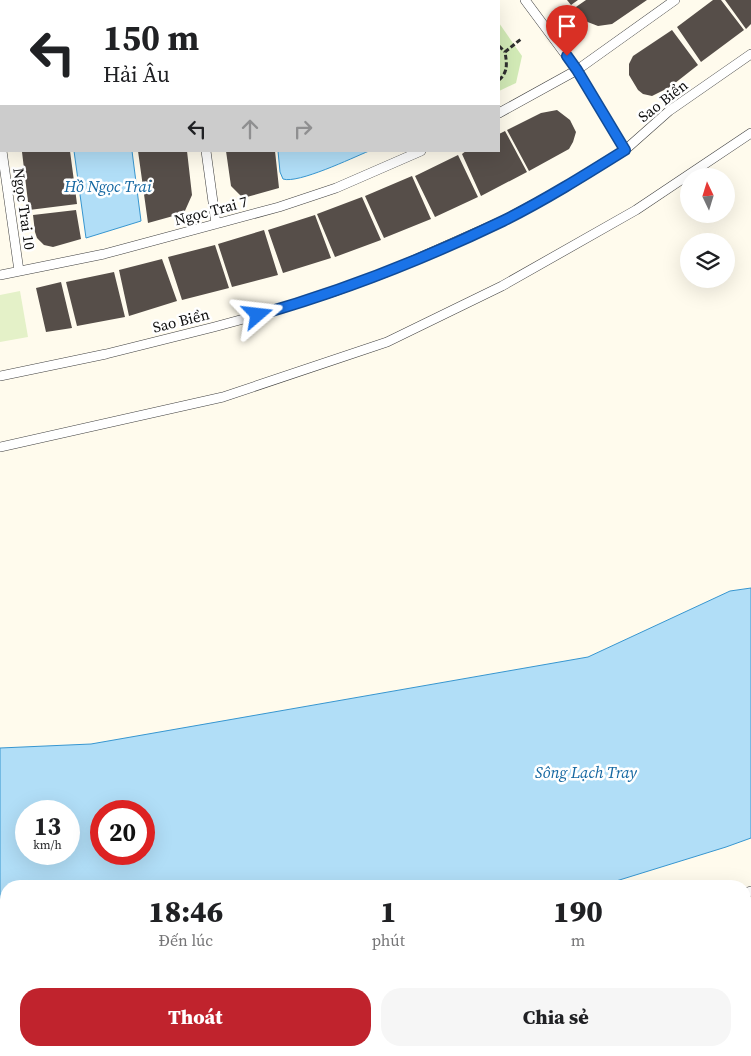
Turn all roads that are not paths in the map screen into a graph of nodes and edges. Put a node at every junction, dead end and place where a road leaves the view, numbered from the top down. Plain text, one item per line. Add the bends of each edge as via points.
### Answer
1 (525, 0) edge
2 (675, 0) edge
3 (751, 54) edge
4 (577, 70) junction
5 (500, 112) edge
6 (751, 133) edge
7 (625, 150) junction
8 (2, 152) edge
9 (206, 152) edge
10 (419, 152) edge
11 (216, 224) junction
12 (19, 271) junction
13 (0, 276) edge
14 (0, 376) edge
15 (0, 447) edge

1 - 4 lane
2 - 4 lane
3 - 7 lane, Sao Biển via 669,111
4 - 5 lane
4 - 7 lane
6 - 15 lane via 636,210 502,286 387,342 223,397
7 - 14 lane, Sao Biển via 504,220 342,288 214,327
8 - 12 lane, Ngọc Trai 10
9 - 11 lane
10 - 11 lane, Ngọc Trai 7 via 336,188
11 - 12 lane, Ngọc Trai 7 via 104,254
12 - 13 lane, Ngọc Trai 7

